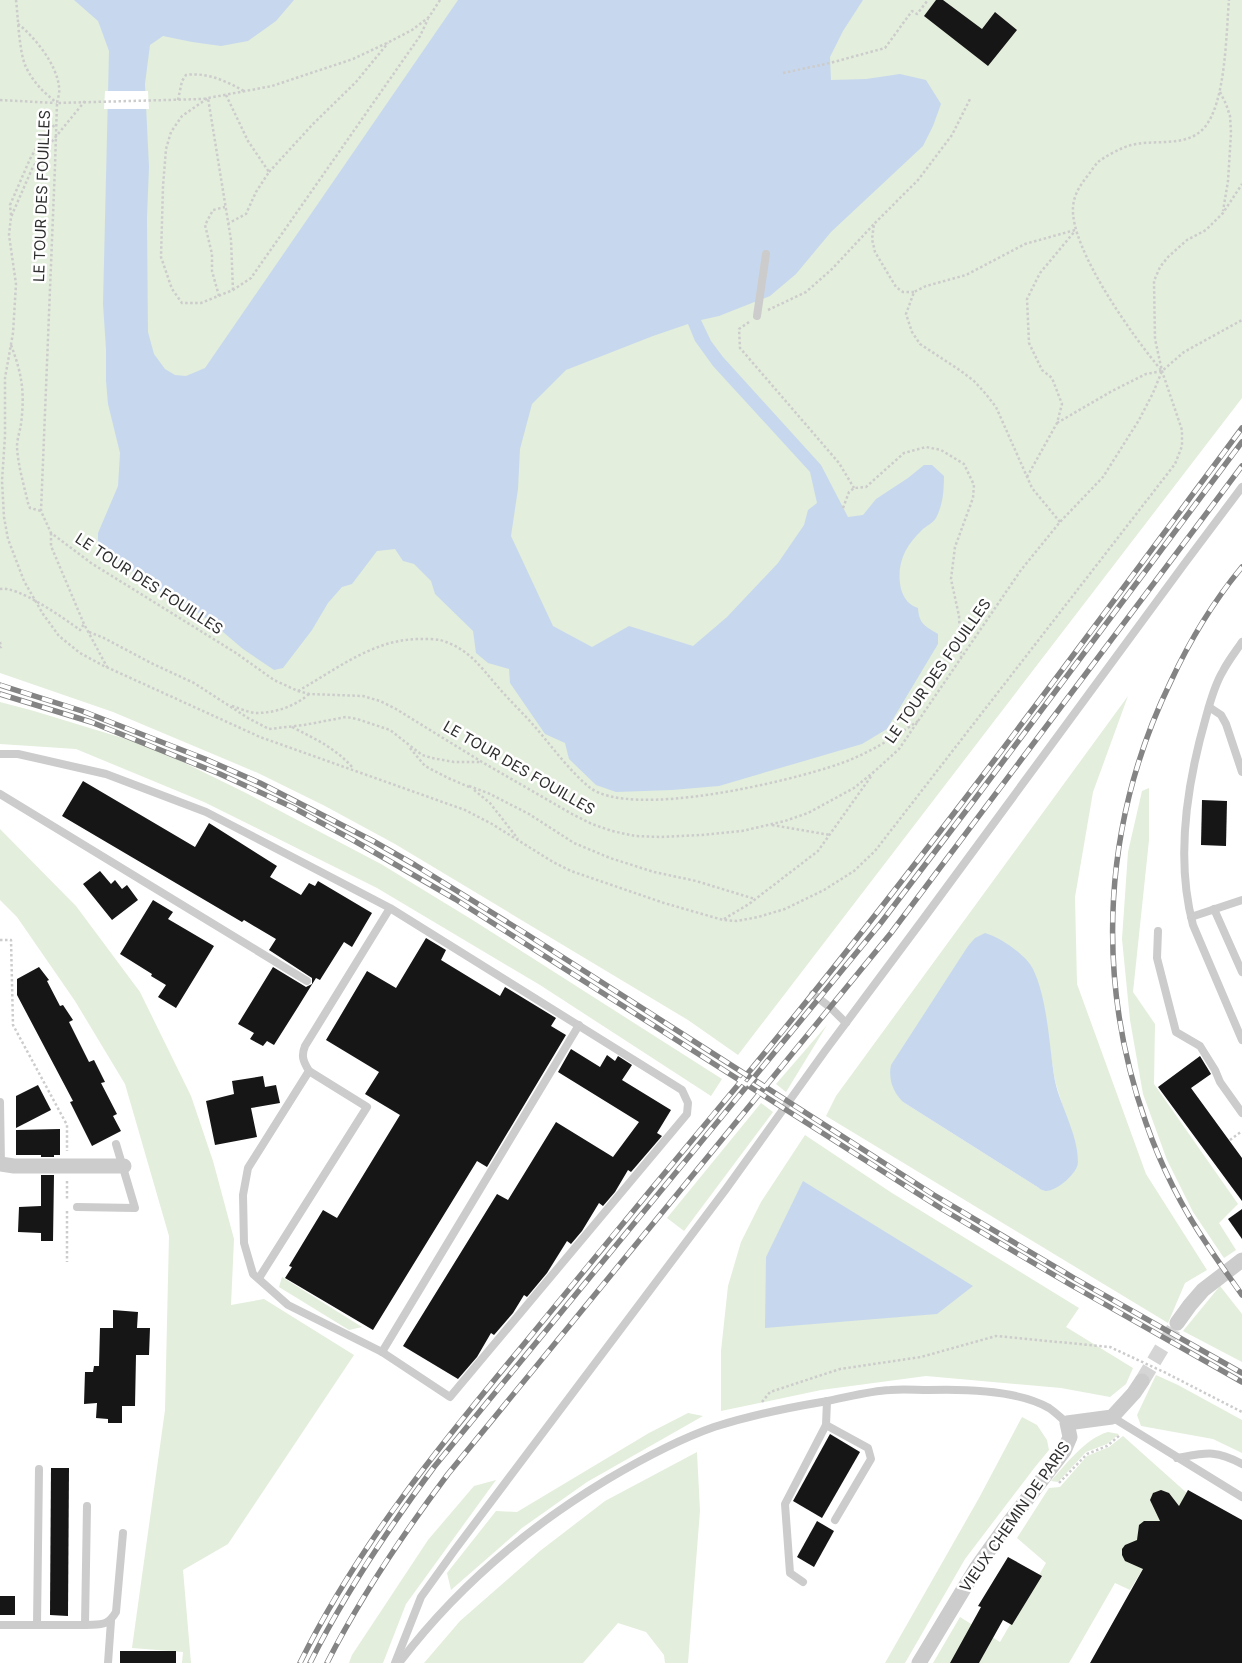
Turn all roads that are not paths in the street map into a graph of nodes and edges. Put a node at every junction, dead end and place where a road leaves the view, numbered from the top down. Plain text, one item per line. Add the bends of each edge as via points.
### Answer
1 (766, 254) dead end
2 (757, 316) road end
3 (1242, 487) edge
4 (1242, 642) edge
5 (1209, 707) junction
6 (0, 754) edge
7 (1242, 772) edge
8 (0, 794) edge
9 (1242, 900) edge
10 (390, 908) junction
11 (1214, 910) junction
12 (1191, 917) junction
13 (1158, 931) dead end
14 (1242, 972) edge
15 (307, 981) dead end
16 (813, 994) dead end
17 (846, 1023) junction
18 (579, 1025) junction
19 (1242, 1040) edge
20 (309, 1071) junction
21 (0, 1102) edge
22 (1242, 1113) edge
23 (116, 1144) dead end
24 (0, 1164) edge
25 (124, 1166) junction
26 (77, 1207) dead end
27 (1242, 1260) edge
28 (259, 1278) junction
29 (1177, 1324) tunnel mouth
30 (382, 1352) junction
31 (1142, 1381) tunnel mouth
32 (827, 1401) junction
33 (1112, 1417) junction
34 (1067, 1423) junction
35 (826, 1425) junction
36 (1177, 1458) junction
37 (1242, 1464) edge
38 (39, 1470) dead end
39 (1242, 1497) edge
40 (87, 1506) dead end
41 (836, 1520) dead end
42 (123, 1533) dead end
43 (804, 1582) dead end
44 (111, 1620) junction
45 (0, 1625) edge
46 (37, 1625) junction
47 (85, 1625) junction
48 (108, 1663) edge
49 (395, 1663) edge
50 (399, 1663) edge
51 (919, 1663) edge

1 - 2 lane
3 - 17 lane
4 - 5 lane via 1222,672
5 - 7 lane via 1222,716
5 - 12 lane via 1199,740 1186,828 1184,868
6 - 10 lane via 18,754 106,774 206,812
8 - 15 lane
9 - 11 lane
10 - 18 lane
10 - 20 lane via 302,1054
11 - 12 lane
11 - 14 lane
12 - 19 lane
13 - 22 lane via 1157,958 1176,1032 1200,1046
16 - 17 lane
17 - 49 lane via 421,1597
18 - 30 lane
18 - 30 lane via 682,1090 688,1103 687,1114 450,1397
20 - 28 lane via 248,1168 243,1195 244,1244 254,1274
20 - 28 lane via 367,1107
21 - 24 lane
23 - 25 lane
24 - 25 street
25 - 26 lane via 134,1208
27 - 29 street via 1203,1290
28 - 30 lane via 288,1305
31 - 33 street
32 - 34 lane via 889,1390 993,1392 1049,1408
32 - 35 lane
32 - 50 lane via 782,1409 714,1428 647,1456 581,1495 484,1569 420,1636
33 - 34 street, VIEUX CHEMIN DE PARIS
33 - 36 lane
34 - 51 street, VIEUX CHEMIN DE PARIS via 1070,1437 1064,1451 977,1567
35 - 41 lane via 868,1448 871,1458
35 - 43 lane via 785,1504 790,1573
36 - 37 lane via 1207,1453 1228,1456
36 - 39 lane
38 - 46 lane
40 - 47 lane
42 - 44 lane via 116,1612
44 - 47 lane via 106,1624
44 - 48 lane
45 - 46 lane
46 - 47 lane

